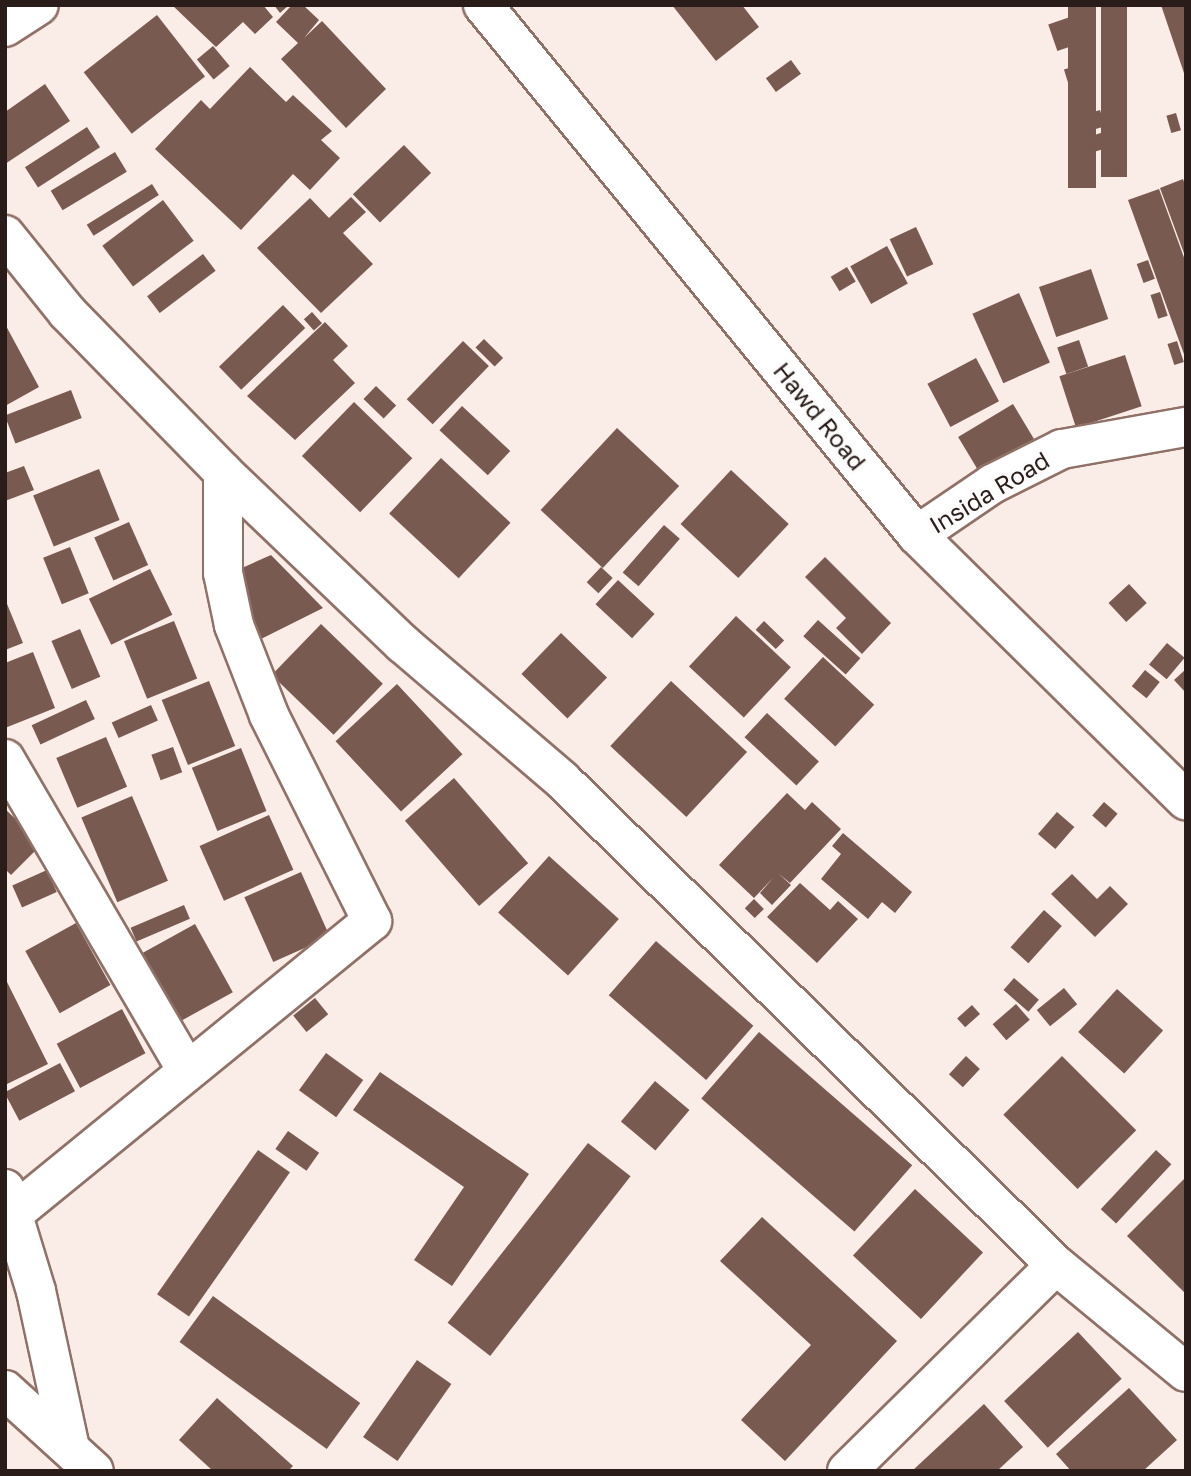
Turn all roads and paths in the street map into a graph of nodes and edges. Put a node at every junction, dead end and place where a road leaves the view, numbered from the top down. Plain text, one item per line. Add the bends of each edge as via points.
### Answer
1 (39, 5) edge
2 (483, 5) edge
3 (5, 27) edge
4 (5, 235) edge
5 (1186, 427) edge
6 (223, 471) junction
7 (917, 535) junction
8 (5, 759) edge
9 (1186, 800) edge
10 (187, 1070) junction
11 (10, 1201) edge
12 (1056, 1265) junction
13 (1186, 1372) edge
14 (5, 1390) edge
15 (82, 1459) edge
16 (847, 1471) edge

1 - 3 street
2 - 7 street, Hawd Road
4 - 6 street via 66,312
5 - 7 street, Insida Road via 1062,449 992,484
6 - 10 street via 223,573 234,625 269,715 372,912 362,931
6 - 12 street via 403,644 562,780
7 - 9 street, Hawd Road
8 - 10 street
10 - 11 street
11 - 15 street
12 - 13 street
12 - 16 street
14 - 15 street

